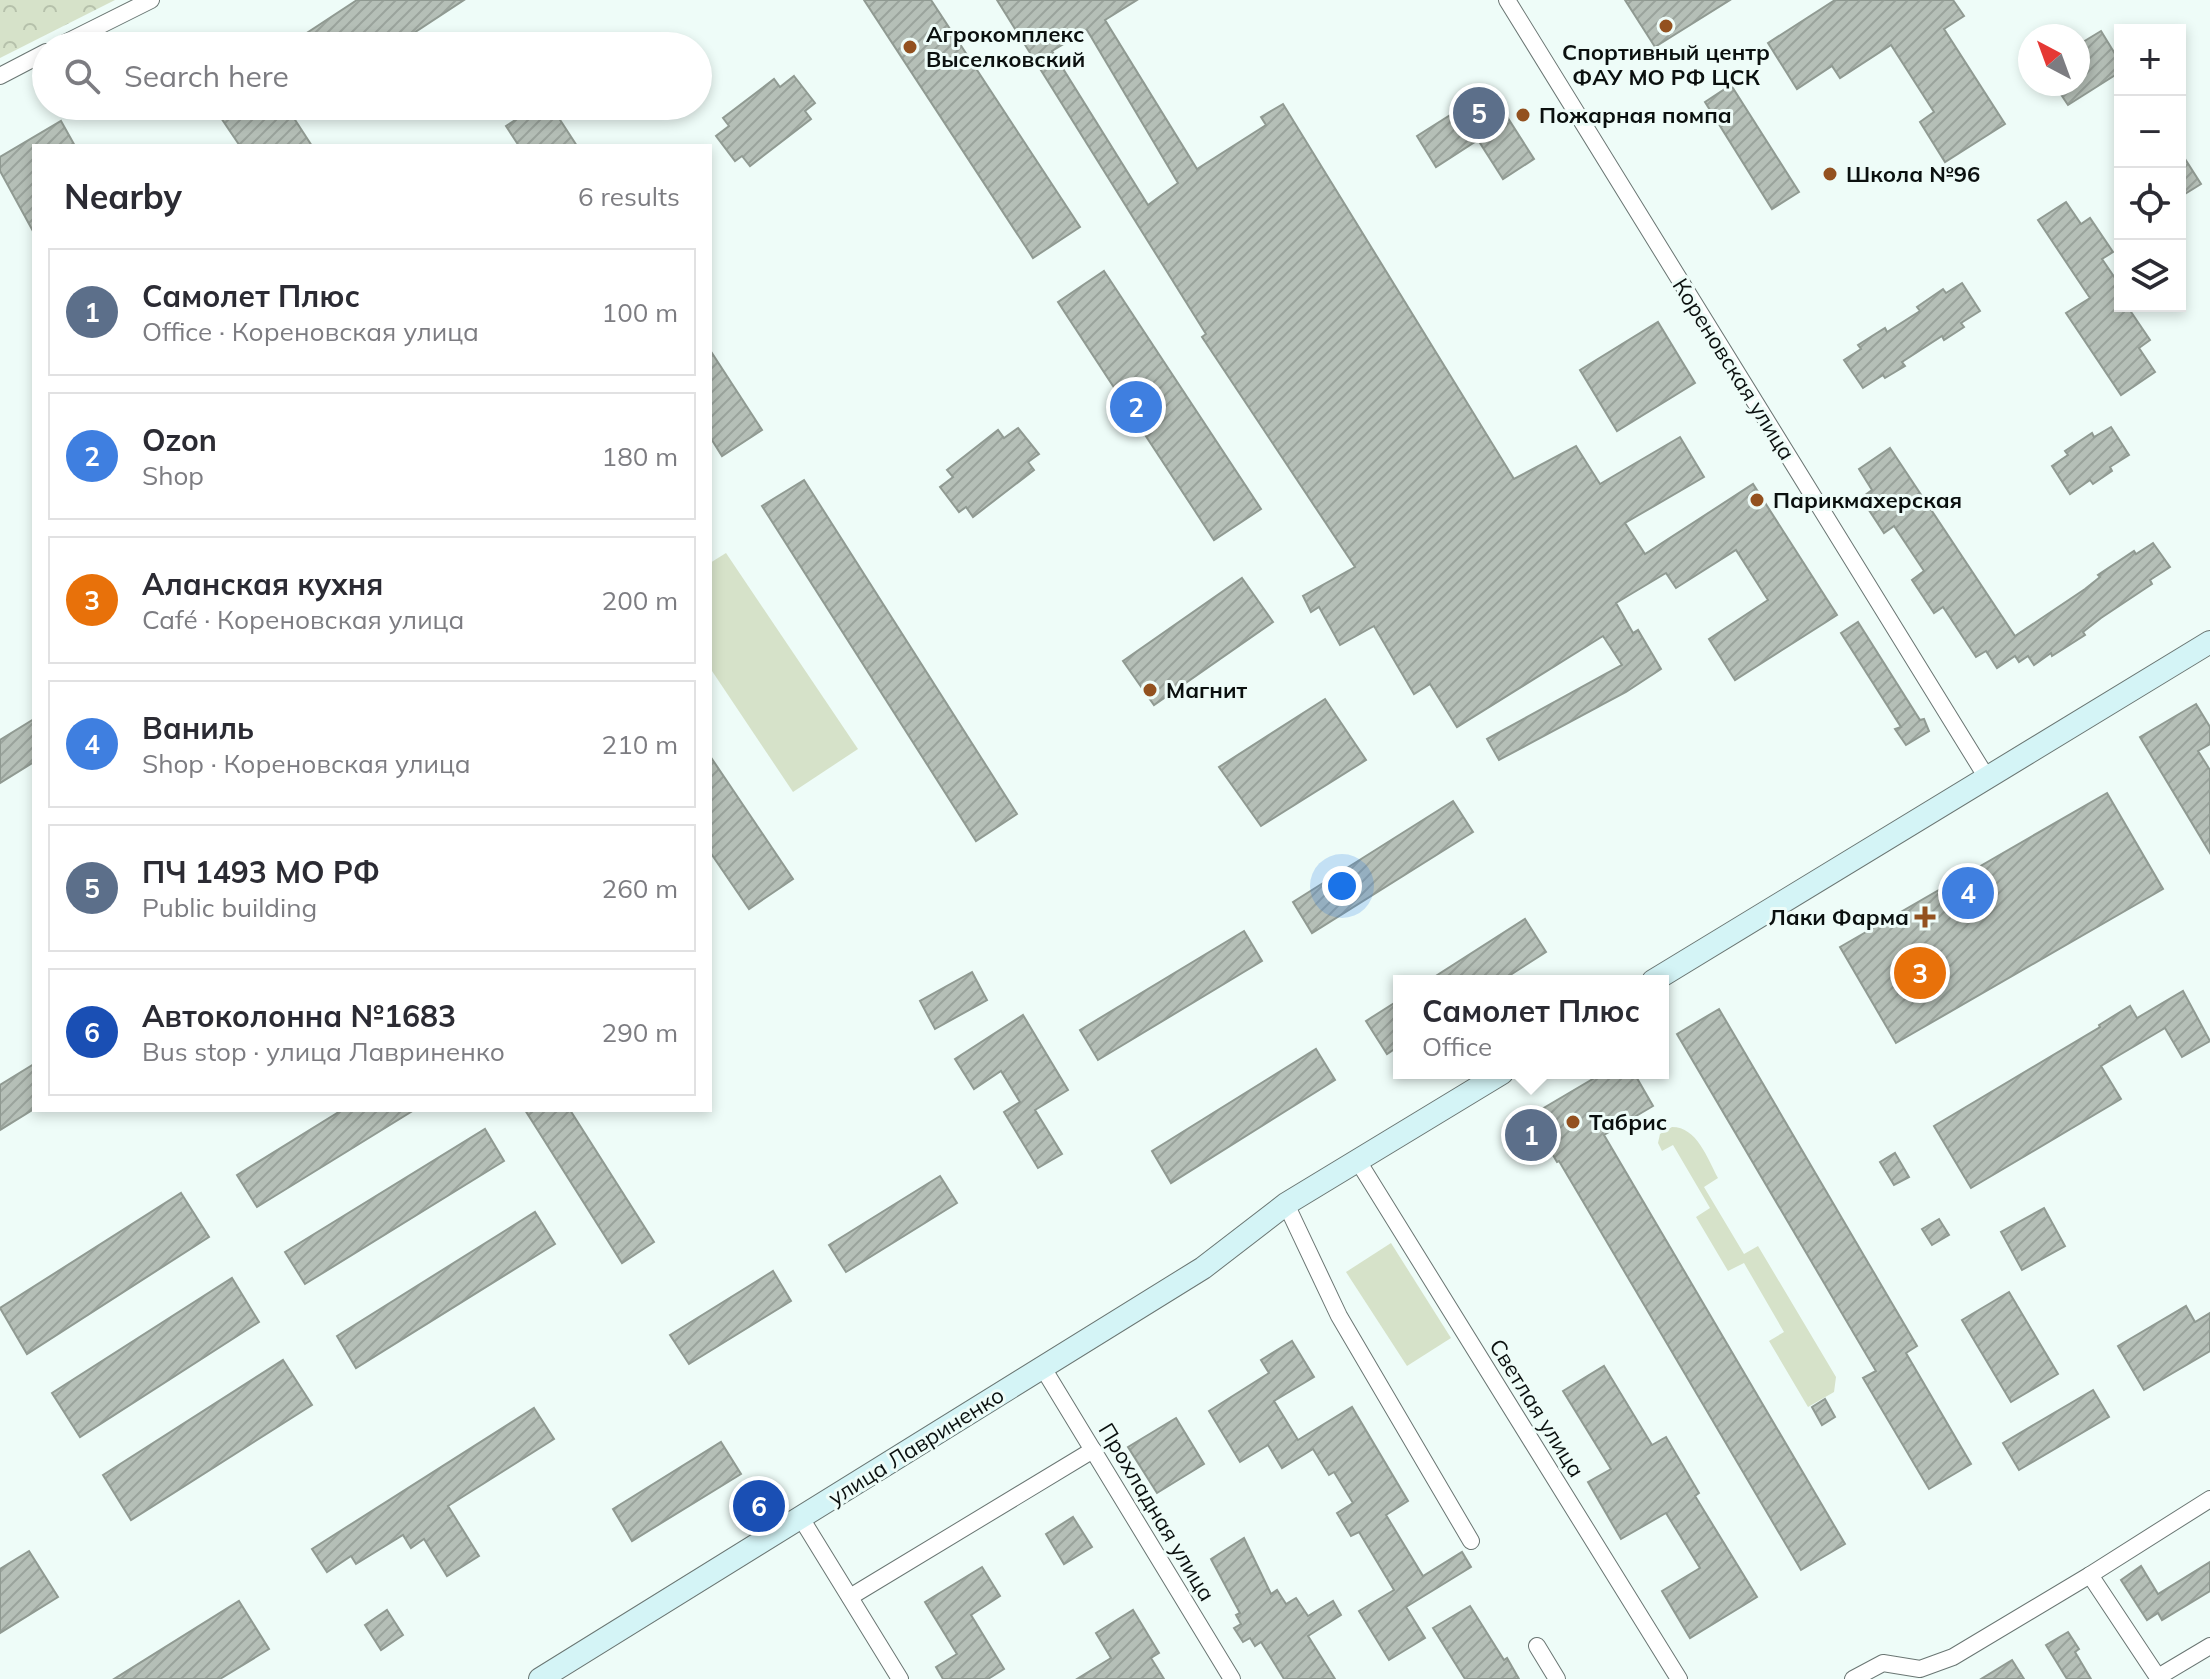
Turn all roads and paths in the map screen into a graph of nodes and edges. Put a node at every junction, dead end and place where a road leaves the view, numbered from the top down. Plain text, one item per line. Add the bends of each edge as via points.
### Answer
1 (151, 0) edge
2 (1507, 0) edge
3 (87, 32) edge
4 (32, 59) edge
5 (0, 76) edge
6 (2210, 642) edge
7 (1987, 778) junction
8 (1663, 975) edge
9 (1492, 1079) edge
10 (1358, 1161) junction
11 (1286, 1204) junction
12 (1043, 1368) junction
13 (1093, 1450) junction
14 (2210, 1499) edge
15 (801, 1518) junction
16 (1471, 1541) dead end
17 (2090, 1575) junction
18 (850, 1597) junction
19 (1537, 1646) dead end
20 (2210, 1646) edge
21 (1924, 1674) edge
22 (2159, 1678) edge
23 (540, 1679) edge
24 (900, 1679) edge
25 (1232, 1679) edge
26 (1557, 1679) edge
27 (1679, 1679) edge
28 (1853, 1679) edge

1 - 3 street
2 - 7 street, Кореновская улица
4 - 5 street
6 - 7 street
7 - 8 street
9 - 10 street
10 - 11 street
10 - 27 street, Светлая улица
11 - 12 street, улица Лавриненко via 1203,1268
11 - 16 street via 1339,1316
12 - 13 street, Прохладная улица
12 - 15 street, улица Лавриненко
13 - 18 street
13 - 25 street, Прохладная улица
14 - 17 street
15 - 18 street
15 - 23 street, улица Лавриненко
17 - 21 street
17 - 22 street
18 - 24 street
19 - 26 street
20 - 22 street
21 - 28 street via 1883,1663

